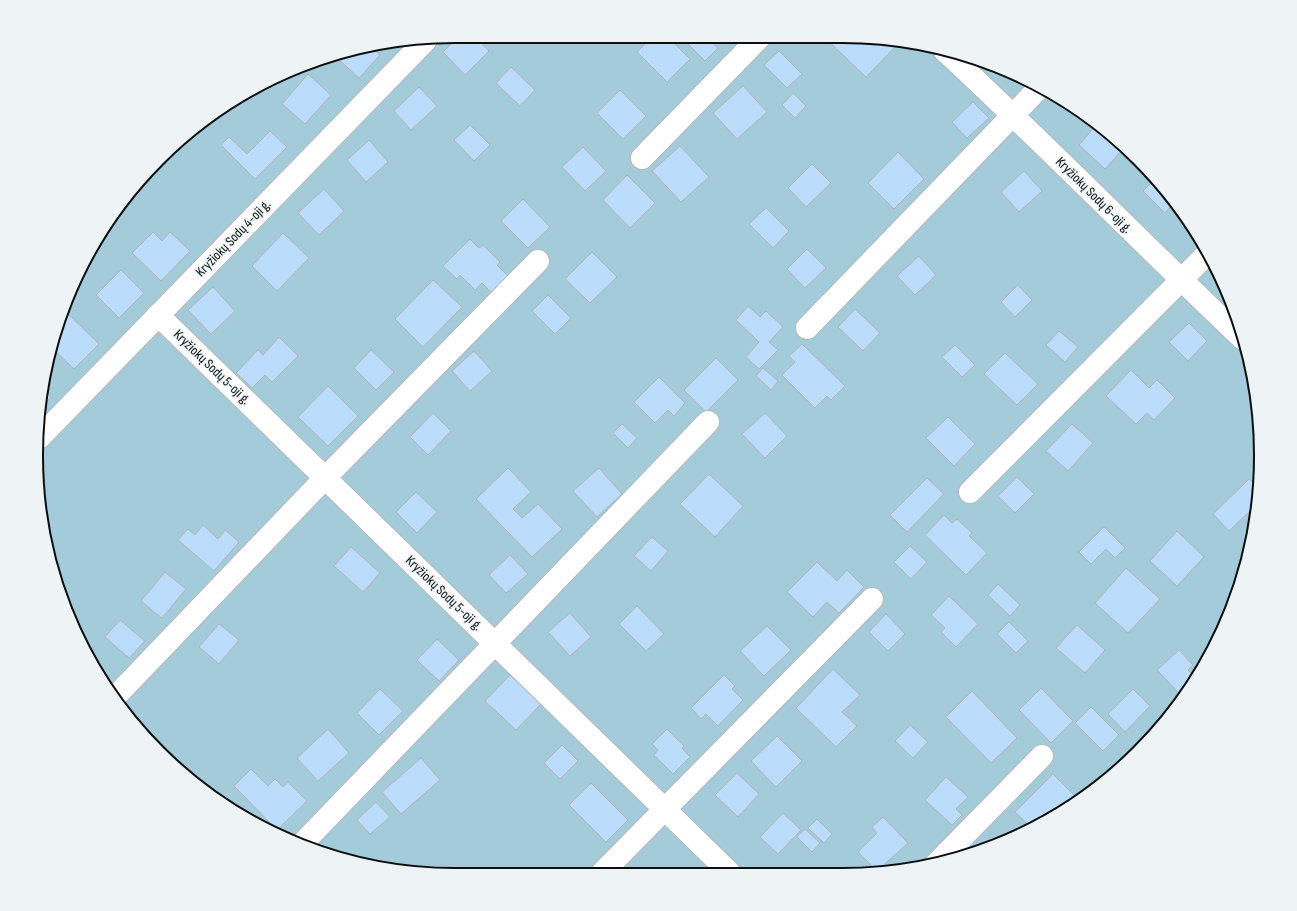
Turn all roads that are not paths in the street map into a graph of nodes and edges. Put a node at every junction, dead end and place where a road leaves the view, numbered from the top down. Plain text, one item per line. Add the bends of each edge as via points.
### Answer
1 (754, 43) edge
2 (421, 45) edge
3 (953, 59) edge
4 (1035, 92) edge
5 (1013, 114) junction
6 (642, 158) dead end
7 (1203, 258) edge
8 (538, 260) dead end
9 (1181, 280) junction
10 (158, 315) junction
11 (807, 328) dead end
12 (1234, 331) edge
13 (708, 422) dead end
14 (44, 433) edge
15 (325, 478) junction
16 (970, 492) dead end
17 (872, 599) dead end
18 (496, 643) junction
19 (119, 693) edge
20 (1042, 756) dead end
21 (664, 810) junction
22 (306, 840) edge
23 (945, 855) edge
24 (607, 868) edge
25 (725, 868) edge

1 - 6 street
2 - 10 street, Kryžiokų Sodų 4-oji g.
3 - 5 street, Kryžiokų Sodų 6-oji g.
4 - 5 street
5 - 9 street, Kryžiokų Sodų 6-oji g.
5 - 11 street
7 - 9 street
8 - 15 street
9 - 12 street, Kryžiokų Sodų 6-oji g.
9 - 16 street
10 - 14 street, Kryžiokų Sodų 4-oji g.
10 - 15 street, Kryžiokų Sodų 5-oji g.
13 - 18 street
15 - 18 street, Kryžiokų Sodų 5-oji g.
15 - 19 street
17 - 21 street
18 - 21 street, Kryžiokų Sodų 5-oji g.
18 - 22 street
20 - 23 street
21 - 24 street
21 - 25 street, Kryžiokų Sodų 5-oji g.

